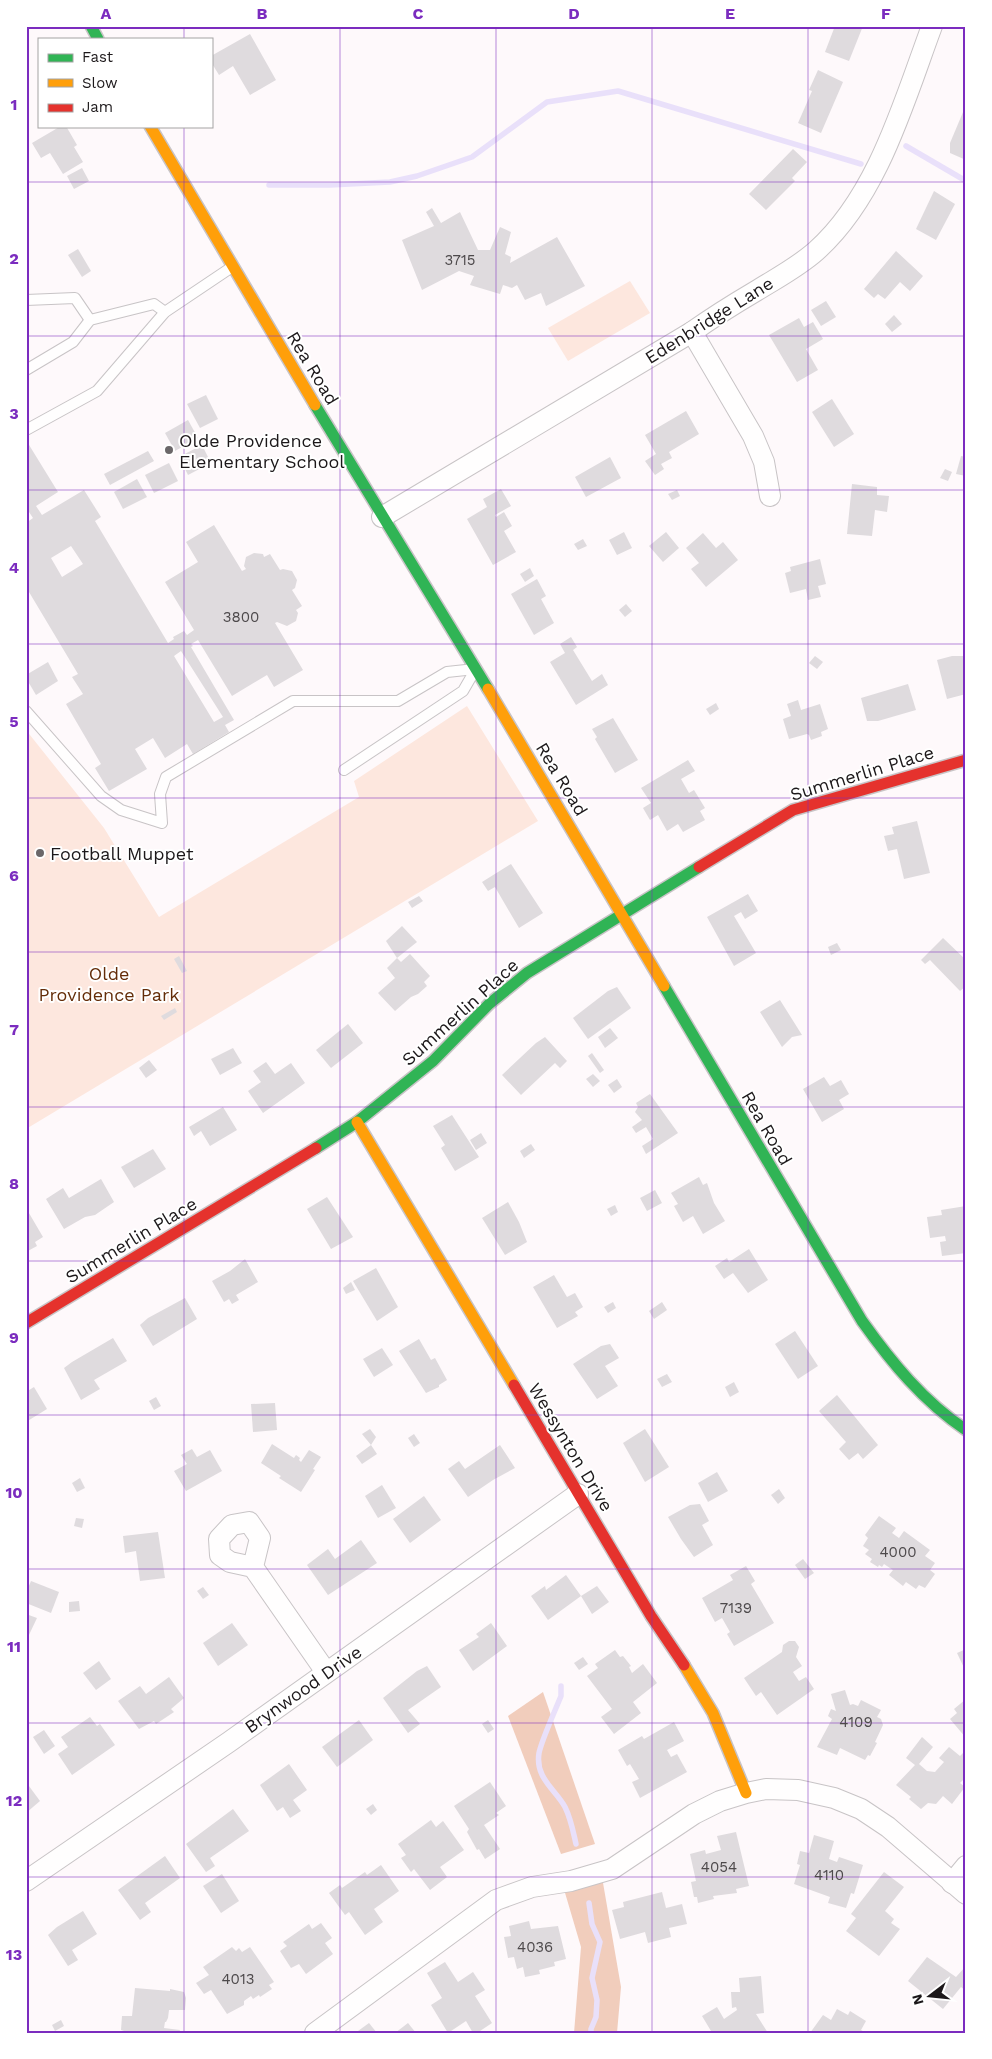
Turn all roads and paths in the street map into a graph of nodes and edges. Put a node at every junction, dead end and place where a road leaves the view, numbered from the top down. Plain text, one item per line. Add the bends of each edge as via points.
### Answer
1 (91, 26) edge
2 (932, 26) edge
3 (97, 38) edge
4 (151, 128) edge
5 (233, 266) junction
6 (26, 300) edge
7 (165, 312) junction
8 (90, 320) junction
9 (692, 332) junction
10 (26, 370) edge
11 (26, 430) edge
12 (770, 496) dead end
13 (382, 517) junction
14 (476, 669) junction
15 (26, 711) edge
16 (966, 760) edge
17 (344, 770) dead end
18 (622, 914) junction
19 (357, 1122) junction
20 (26, 1323) edge
21 (966, 1430) edge
22 (578, 1494) junction
23 (253, 1567) dead end
24 (326, 1672) junction
25 (746, 1793) junction
26 (966, 1866) edge
27 (26, 1882) edge
28 (959, 1888) edge
29 (315, 2033) edge

1 - 3 street
2 - 9 street, Edenbridge Lane via 893,131 852,210 835,232 795,268 722,310
4 - 5 street, Rea Road
5 - 7 lane
5 - 13 street, Rea Road
6 - 8 lane via 75,298
7 - 8 lane via 154,304
7 - 11 lane via 97,391
8 - 10 lane via 72,342
9 - 12 street via 753,436 764,462
9 - 13 street, Edenbridge Lane
13 - 14 street, Rea Road
14 - 15 lane via 447,672 398,701 293,701 166,777 160,794 162,823 121,810 101,796
14 - 17 lane via 463,691
14 - 18 street, Rea Road
16 - 18 street, Summerlin Place via 793,810
18 - 19 street, Summerlin Place via 527,973 489,1004 433,1061
18 - 21 street, Rea Road via 850,1303 908,1382 931,1405
19 - 20 street, Summerlin Place
19 - 22 street, Wessynton Drive
22 - 24 street, Brynwood Drive
22 - 25 street, Wessynton Drive via 714,1713
23 - 24 street
24 - 27 street, Brynwood Drive
25 - 28 street via 766,1789 798,1790 834,1798 861,1809 888,1827
25 - 29 street via 694,1814 612,1869 571,1881 532,1887 496,1900
26 - 28 street

